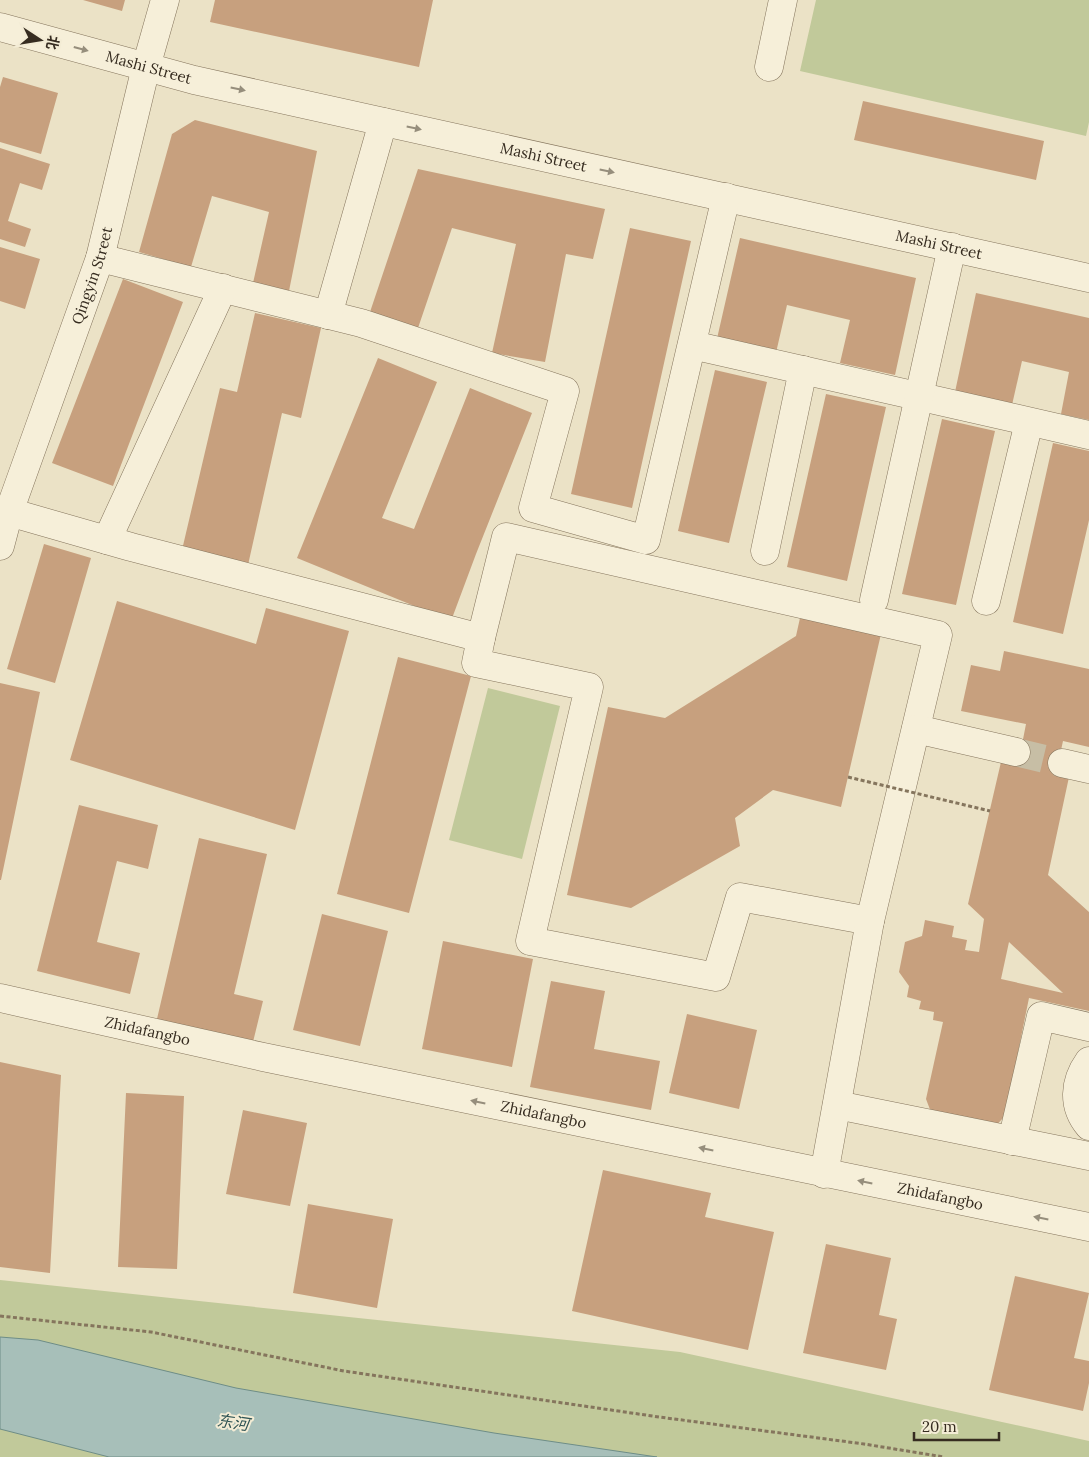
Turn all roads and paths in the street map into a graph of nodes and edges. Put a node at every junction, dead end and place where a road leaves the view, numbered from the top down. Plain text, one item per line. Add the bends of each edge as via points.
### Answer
1 (166, 0) edge
2 (783, 0) edge
3 (0, 27) edge
4 (146, 67) junction
5 (769, 67) dead end
6 (383, 122) junction
7 (726, 197) junction
8 (952, 247) junction
9 (100, 258) junction
10 (1089, 278) edge
11 (223, 288) junction
12 (328, 315) junction
13 (692, 345) junction
14 (803, 370) junction
15 (918, 397) junction
16 (1028, 422) junction
17 (1089, 436) edge
18 (9, 512) junction
19 (107, 540) junction
20 (0, 546) edge
21 (765, 551) dead end
22 (874, 600) dead end
23 (986, 600) dead end
24 (481, 638) junction
25 (916, 729) junction
26 (1016, 752) tunnel mouth
27 (1062, 762) tunnel mouth
28 (1089, 769) edge
29 (848, 777) dead end
30 (990, 811) dead end
31 (870, 921) junction
32 (0, 998) edge
33 (1089, 1027) edge
34 (1089, 1061) edge
35 (837, 1105) junction
36 (1089, 1126) edge
37 (1012, 1140) junction
38 (1089, 1156) edge
39 (824, 1174) junction
40 (1089, 1227) edge
41 (0, 1316) edge
42 (944, 1457) edge

1 - 4 street, Qingyin Street
2 - 5 street
3 -> 4 street, Mashi Street
4 -> 6 street, Mashi Street
4 - 9 street, Qingyin Street
6 -> 7 street, Mashi Street
6 - 12 street
7 - 8 street, Mashi Street
7 - 13 street
8 - 10 street, Mashi Street
8 - 15 street
9 - 11 street
9 - 18 street, Qingyin Street
11 - 12 street
11 - 19 street
12 - 13 street via 565,391 533,508 646,540
13 - 14 street
14 - 15 street
14 - 21 street
15 - 16 street
15 - 22 street
16 - 17 street
16 - 23 street
18 - 19 street
18 - 20 street, Qingyin Street
19 - 24 street
24 - 25 street via 506,537 938,635
24 - 31 street via 476,663 589,687 530,941 716,977 740,897
25 - 26 street
25 - 31 street
27 - 28 street
29 - 30 path, bridge
31 - 35 street
39 -> 32 street, Zhidafangbo via 263,1057
33 - 37 street via 1041,1016
34 - 36 street via 1076,1090 1078,1106
35 - 37 street
35 - 39 street
37 - 38 street
40 -> 39 street, Zhidafangbo
41 - 42 path via 151,1332 344,1371

